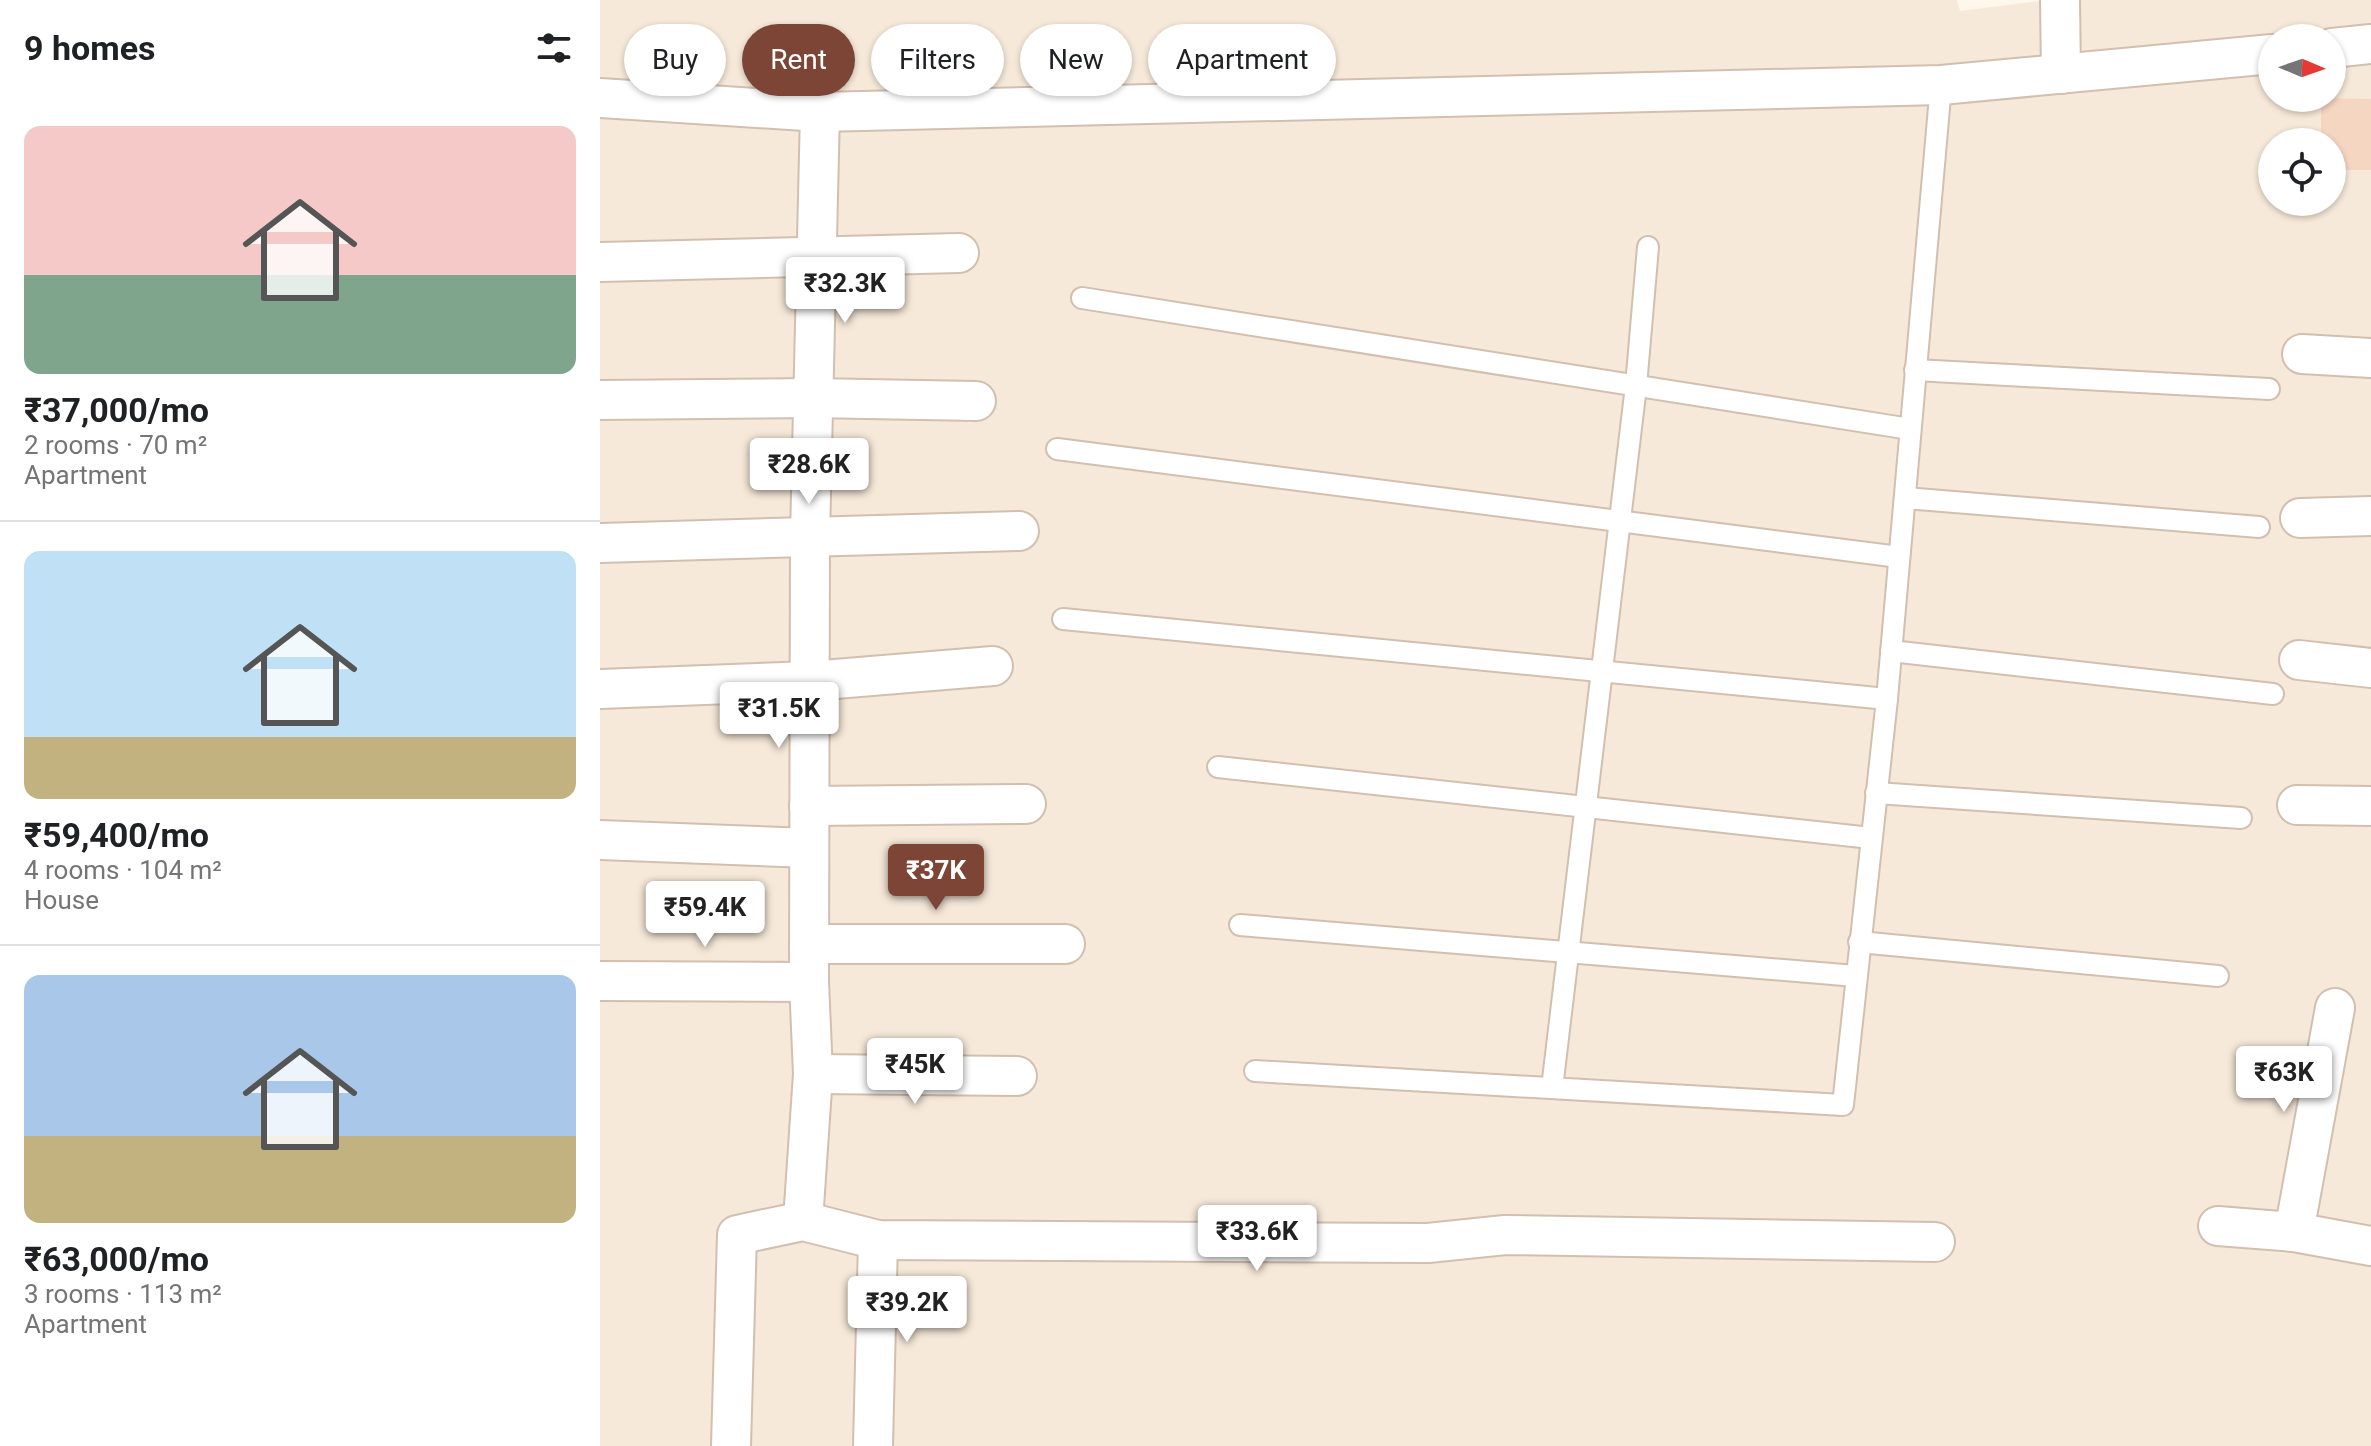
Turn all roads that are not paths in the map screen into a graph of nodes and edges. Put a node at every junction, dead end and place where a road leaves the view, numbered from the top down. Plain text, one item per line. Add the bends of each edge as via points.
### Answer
1 (2060, 0) edge
2 (2371, 44) edge
3 (2346, 47) edge
4 (2258, 55) edge
5 (2061, 74) junction
6 (1941, 85) junction
7 (600, 98) edge
8 (820, 112) junction
9 (1648, 247) dead end
10 (959, 253) dead end
11 (815, 256) junction
12 (601, 262) edge
13 (1082, 298) dead end
14 (2302, 354) dead end
15 (2371, 358) edge
16 (1915, 370) junction
17 (1636, 386) junction
18 (2269, 389) dead end
19 (812, 398) junction
20 (600, 400) edge
21 (976, 401) dead end
22 (1910, 429) junction
23 (1057, 449) dead end
24 (1905, 498) junction
25 (2371, 516) edge
26 (2300, 518) dead end
27 (1617, 521) junction
28 (2259, 527) dead end
29 (1019, 531) dead end
30 (810, 537) junction
31 (600, 543) edge
32 (1899, 557) junction
33 (1063, 619) dead end
34 (1891, 651) junction
35 (2299, 660) dead end
36 (993, 666) dead end
37 (2371, 668) edge
38 (1600, 671) junction
39 (811, 681) junction
40 (600, 689) edge
41 (2273, 694) dead end
42 (1887, 699) junction
43 (1218, 767) dead end
44 (1876, 793) junction
45 (1026, 804) dead end
46 (2297, 805) dead end
47 (809, 806) junction
48 (2371, 806) edge
49 (1584, 807) junction
50 (2241, 818) dead end
51 (1871, 838) junction
52 (600, 840) edge
53 (809, 848) junction
54 (1240, 925) dead end
55 (1859, 942) junction
56 (809, 944) junction
57 (1065, 944) dead end
58 (1568, 952) junction
59 (1856, 976) junction
60 (2218, 976) dead end
61 (600, 981) edge
62 (809, 982) junction
63 (2335, 1008) dead end
64 (1255, 1071) dead end
65 (813, 1074) junction
66 (1017, 1076) dead end
67 (1552, 1088) junction
68 (803, 1221) junction
69 (2218, 1226) dead end
70 (2294, 1232) junction
71 (878, 1240) junction
72 (1935, 1242) dead end
73 (2371, 1246) edge
74 (731, 1446) edge
75 (873, 1446) edge

1 - 5 street
2 - 3 street
4 - 5 street
5 - 6 street
6 - 8 street
6 - 16 lane
7 - 8 street
8 - 11 street
9 - 17 lane
10 - 11 street
11 - 12 street
11 - 19 street
13 - 17 lane
14 - 15 street
16 - 18 lane
16 - 22 lane
17 - 22 lane
17 - 27 lane
19 - 20 street
19 - 21 street
19 - 30 street
22 - 24 lane
23 - 27 lane
24 - 28 lane
24 - 32 lane
25 - 26 street
27 - 32 lane
27 - 38 lane
29 - 30 street
30 - 31 street
30 - 39 street
32 - 34 lane
33 - 38 lane
34 - 41 lane
34 - 42 lane
35 - 37 street
36 - 39 street
38 - 42 lane
38 - 49 lane
39 - 40 street
39 - 47 street
42 - 44 lane
43 - 49 lane
44 - 50 lane
44 - 51 lane
45 - 47 street
46 - 48 street
47 - 53 street
49 - 51 lane
49 - 58 lane
51 - 55 lane
52 - 53 street
53 - 56 street
54 - 58 lane
55 - 59 lane
55 - 60 lane
56 - 57 street
56 - 62 street
58 - 59 lane
58 - 67 lane
59 - 67 lane via 1843,1105
61 - 62 street
62 - 65 street
63 - 70 street
64 - 67 lane
65 - 66 street
65 - 68 street
68 - 71 street
68 - 74 street via 737,1235
69 - 70 street
70 - 73 street
71 - 72 street via 1428,1243 1505,1235
71 - 75 street

